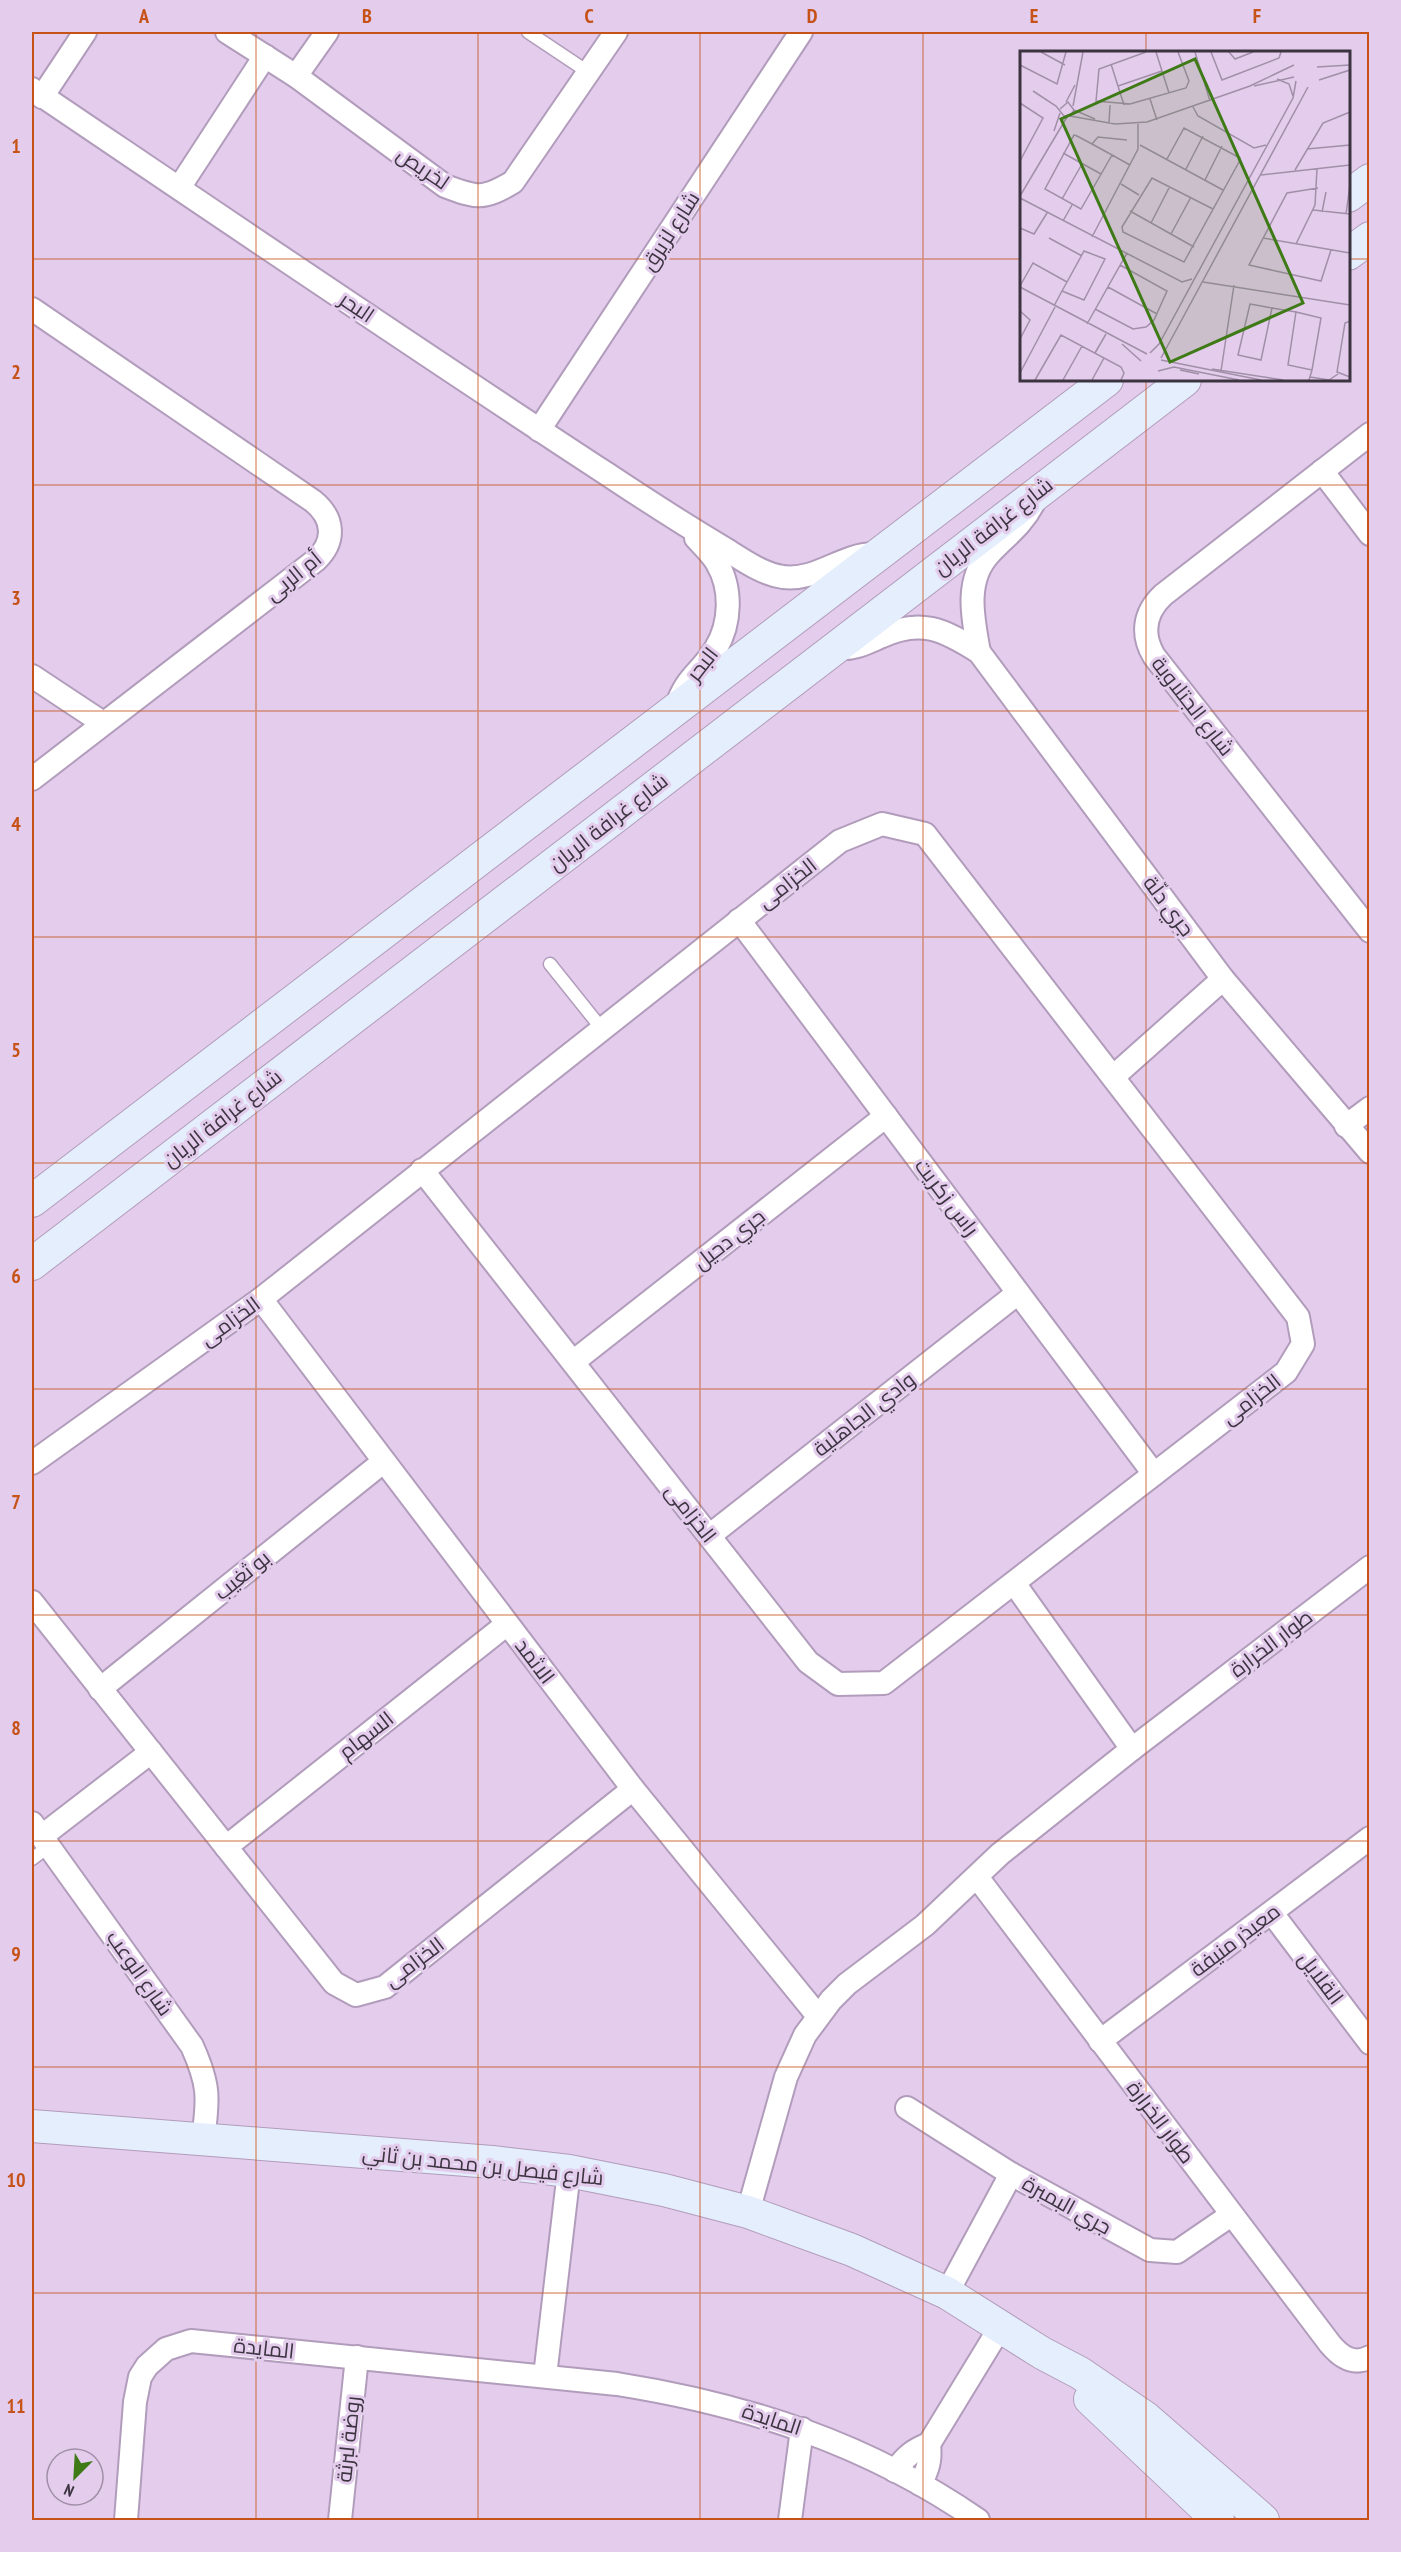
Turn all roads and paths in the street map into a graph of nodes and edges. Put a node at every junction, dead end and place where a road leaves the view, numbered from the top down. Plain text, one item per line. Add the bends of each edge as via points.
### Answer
1 (85, 32) edge
2 (227, 32) edge
3 (327, 32) edge
4 (528, 32) edge
5 (616, 32) edge
6 (801, 32) edge
7 (265, 56) junction
8 (588, 72) junction
9 (296, 76) junction
10 (37, 93) edge
11 (1370, 180) edge
12 (179, 188) junction
13 (1350, 195) edge
14 (1370, 238) edge
15 (1350, 253) edge
16 (32, 309) edge
17 (1106, 381) edge
18 (1184, 381) edge
19 (539, 430) junction
20 (1370, 434) edge
21 (1322, 471) junction
22 (1036, 493) junction
23 (683, 524) junction
24 (1370, 534) edge
25 (877, 554) junction
26 (835, 648) junction
27 (979, 652) junction
28 (32, 676) edge
29 (676, 709) junction
30 (103, 723) junction
31 (32, 779) edge
32 (739, 920) junction
33 (1370, 931) edge
34 (550, 964) dead end
35 (1223, 979) junction
36 (602, 1029) junction
37 (1113, 1077) junction
38 (1370, 1108) edge
39 (886, 1116) junction
40 (1346, 1126) junction
41 (1370, 1152) edge
42 (422, 1170) junction
43 (32, 1202) edge
44 (32, 1264) edge
45 (1018, 1293) junction
46 (261, 1299) junction
47 (573, 1362) junction
48 (383, 1462) junction
49 (32, 1463) edge
50 (1154, 1474) junction
51 (709, 1536) junction
52 (1370, 1568) edge
53 (1014, 1583) junction
54 (32, 1602) edge
55 (507, 1624) junction
56 (100, 1689) junction
57 (1132, 1749) junction
58 (152, 1752) junction
59 (633, 1789) junction
60 (1370, 1838) edge
61 (39, 1841) edge
62 (226, 1847) junction
63 (977, 1877) junction
64 (1272, 1912) junction
65 (818, 2016) junction
66 (1100, 2041) junction
67 (1370, 2043) edge
68 (907, 2109) dead end
69 (32, 2126) edge
70 (203, 2139) junction
71 (569, 2171) junction
72 (1011, 2174) junction
73 (748, 2212) junction
74 (1231, 2216) junction
75 (947, 2293) junction
76 (1001, 2326) junction
77 (1042, 2353) junction
78 (357, 2357) junction
79 (1360, 2359) edge
80 (545, 2376) junction
81 (802, 2429) junction
82 (929, 2444) junction
83 (896, 2471) junction
84 (920, 2484) junction
85 (126, 2520) edge
86 (340, 2520) edge
87 (790, 2520) edge
88 (978, 2520) edge
89 (1218, 2520) edge
90 (1263, 2520) edge

1 - 10 street
2 - 7 street, لخريص
3 - 9 street
4 - 8 lane
5 - 8 street, لخريص
6 - 19 street, شارع لزيرق
7 - 9 street, لخريص
7 - 12 street
8 - 9 street, لخريص via 513,182 490,196 445,186
10 - 12 street, البحر
11 - 13 main road
12 - 19 street, البحر
14 - 15 main road
16 - 30 street, أم الربى via 313,501 329,519 331,530 330,542 316,560
17 - 25 main road
18 - 22 main road, شارع غرافة الريان
19 - 23 street, البحر
20 - 21 street, شارع الجتلاوية
21 - 24 street
21 - 33 street, شارع الجتلاوية via 1156,602 1147,619 1146,638 1154,656
22 - 26 main road, شارع غرافة الريان
22 - 27 street, جري دلّة via 1026,516 990,553 978,574 972,618
23 - 25 street, البحر via 753,565 783,577 818,573 863,554
23 - 29 street, البحر via 717,562 728,613 717,647 687,682
25 - 29 main road
26 - 27 street, جري دلّة via 860,646 896,629 920,626 945,632
26 - 44 main road, شارع غرافة الريان
27 - 35 street, جري دلّة
28 - 30 street
29 - 43 main road
30 - 31 street, أم الربى
32 - 36 street, الخزامى
32 - 37 street, الخزامى via 840,841 882,824 925,834
32 - 39 street, راس زكريت
34 - 36 lane
35 - 37 street
35 - 40 street, جري دلّة
36 - 42 street, الخزامى
37 - 50 street, الخزامى via 1298,1317 1303,1344 1286,1372
38 - 40 street
39 - 45 street, راس زكريت
39 - 47 street, جري دحيل
40 - 41 street, جري دلّة
42 - 46 street, الخزامى
42 - 47 street, الخزامى
45 - 50 street, راس زكريت
45 - 51 street, وادي الجاهلية
46 - 48 street, الاثمد
46 - 49 street, الخزامى
47 - 51 street, الخزامى
48 - 55 street, الاثمد
48 - 56 street, بو ثغيب
50 - 53 street, الخزامى
51 - 53 street, الخزامى via 808,1662 838,1684 884,1683
52 - 57 street, طوار الخرارة
53 - 57 street
54 - 56 street, الخزامى
55 - 59 street, الاثمد
55 - 62 street, السهام
56 - 58 street, الخزامى
57 - 63 street, طوار الخرارة via 1000,1854
58 - 61 street
58 - 62 street, الخزامى
59 - 62 street, الخزامى via 385,1987 356,1995 334,1983
59 - 65 street, الاثمد
60 - 64 street, معيذر منيفة
61 - 70 street, شارع الوعب via 192,2046 205,2075 208,2105
63 - 65 street, طوار الخرارة via 925,1925 847,1984
63 - 66 street, طوار الخرارة
64 - 66 street, معيذر منيفة
64 - 67 street, القلايل
65 - 73 street, طوار الخرارة via 786,2078
66 - 74 street, طوار الخرارة
68 - 72 street, جري البمبرة
69 - 70 main road, شارع فيصل بن محمد بن ثاني
70 - 71 main road, شارع فيصل بن محمد بن ثاني
71 - 73 main road, شارع فيصل بن محمد بن ثاني
71 - 80 street
72 - 74 street, جري البمبرة via 1150,2250 1177,2253
72 - 75 street
73 - 75 main road, شارع فيصل بن محمد بن ثاني via 852,2250
74 - 79 street, طوار الخرارة via 1329,2344 1339,2354
75 - 76 main road, شارع فيصل بن محمد بن ثاني
76 - 77 main road, شارع فيصل بن محمد بن ثاني
76 - 82 street
77 - 89 main road, شارع فيصل بن محمد بن ثاني
77 - 90 main road, شارع فيصل بن محمد بن ثاني via 1080,2373 1146,2418
78 - 80 street, المايدة
78 - 85 street, المايدة via 191,2341 166,2349 147,2366 136,2389
78 - 86 street, روضة لبرثة
80 - 81 street, المايدة via 680,2394
81 - 83 street, المايدة
81 - 87 street
82 - 83 street via 915,2450
82 - 84 street via 927,2472
83 - 84 street, المايدة
84 - 88 street, المايدة

